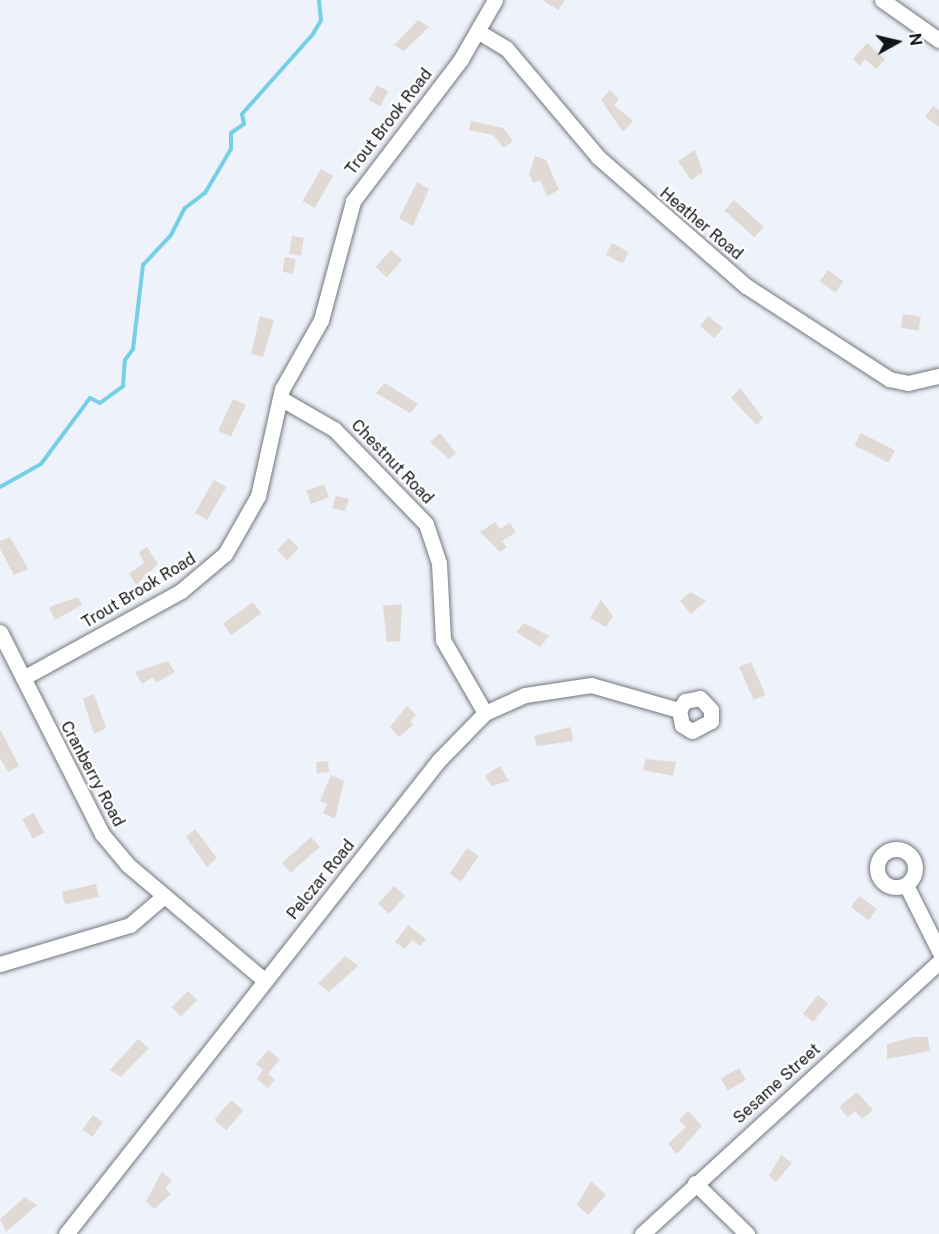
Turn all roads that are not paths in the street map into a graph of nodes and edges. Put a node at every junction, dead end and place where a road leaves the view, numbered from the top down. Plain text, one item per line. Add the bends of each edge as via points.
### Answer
1 (495, 0) edge
2 (882, 0) edge
3 (479, 32) junction
4 (939, 40) edge
5 (939, 376) edge
6 (280, 398) junction
7 (0, 632) edge
8 (23, 678) junction
9 (679, 710) dead end
10 (485, 713) junction
11 (906, 885) dead end
12 (164, 896) junction
13 (939, 951) edge
14 (939, 962) edge
15 (0, 964) edge
16 (264, 980) junction
17 (694, 1183) junction
18 (66, 1234) edge
19 (642, 1234) edge
20 (747, 1234) edge

1 - 3 street, Trout Brook Road
2 - 4 street
3 - 5 street, Heather Road via 506,48 598,157 746,286 889,378 908,383
3 - 6 street, Trout Brook Road via 352,201 321,320
6 - 8 street, Trout Brook Road via 258,496 225,554 181,591
6 - 10 street, Chestnut Road via 334,429 426,524 439,563 443,640
7 - 8 street, Cranberry Road
8 - 12 street, Cranberry Road via 102,834
9 - 10 street, Pelczar Road via 613,688 572,686 525,695
10 - 16 street, Pelczar Road via 439,760
11 - 13 street
12 - 15 street via 130,925
12 - 16 street, Cranberry Road
14 - 17 street, Sesame Street
16 - 18 street, Pelczar Road
17 - 19 street, Sesame Street
17 - 20 street

